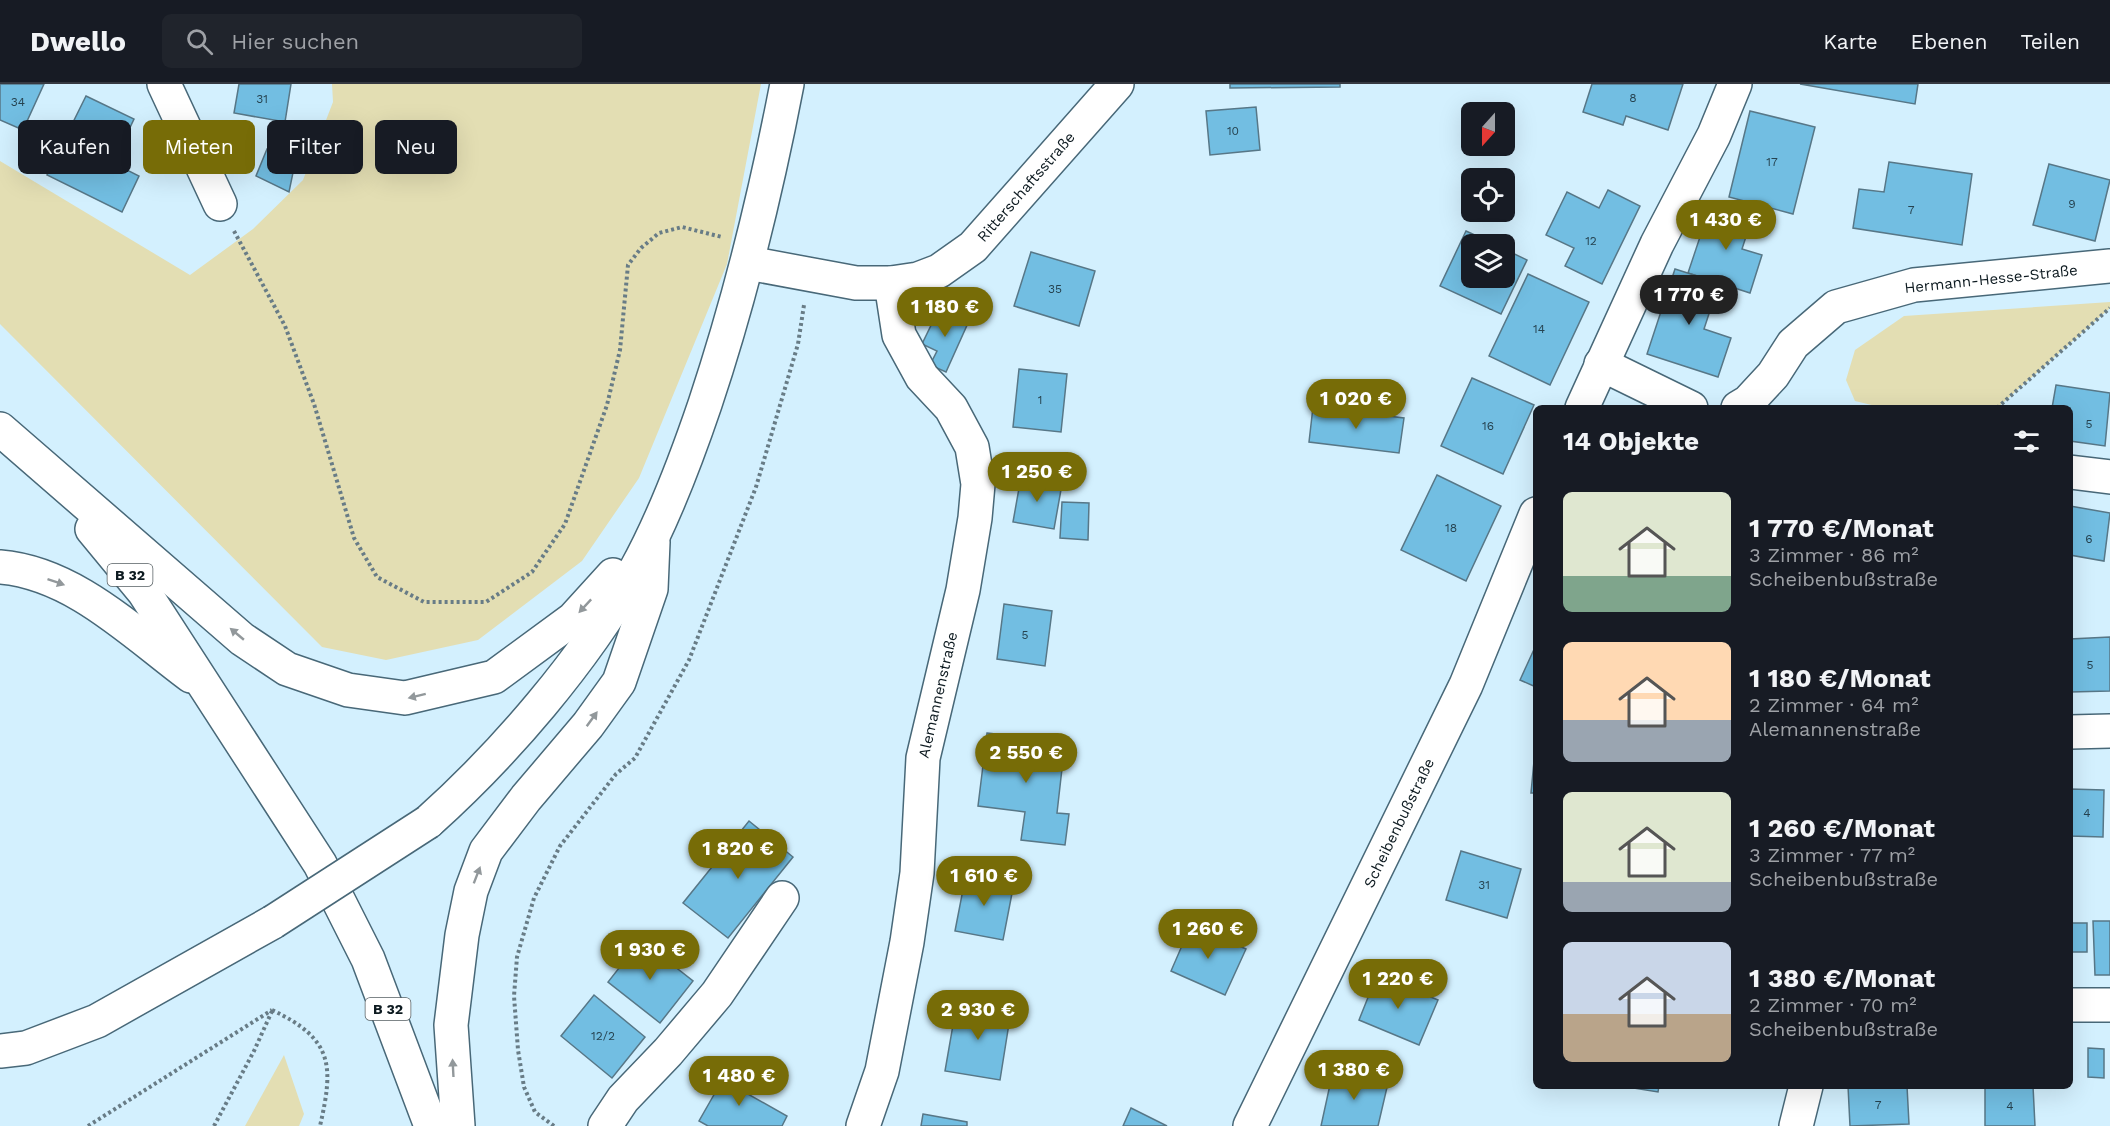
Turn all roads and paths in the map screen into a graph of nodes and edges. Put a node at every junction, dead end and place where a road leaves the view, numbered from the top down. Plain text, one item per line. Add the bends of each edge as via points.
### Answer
1 (164, 84) edge
2 (787, 84) edge
3 (1117, 84) edge
4 (1735, 84) edge
5 (220, 204) joint
6 (750, 254) junction
7 (2110, 266) edge
8 (808, 275) junction
9 (891, 283) junction
10 (2110, 308) edge
11 (1601, 364) junction
12 (1583, 405) edge
13 (1685, 405) edge
14 (1743, 405) edge
15 (1999, 405) edge
16 (0, 429) edge
17 (41, 467) junction
18 (2073, 472) edge
19 (2110, 477) edge
20 (1533, 521) edge
21 (653, 532) junction
22 (0, 567) edge
23 (210, 690) junction
24 (2110, 731) edge
25 (2073, 732) edge
26 (782, 898) dead end
27 (2073, 1005) edge
28 (2110, 1005) edge
29 (272, 1010) junction
30 (0, 1051) edge
31 (1805, 1089) edge
32 (88, 1126) edge
33 (214, 1126) edge
34 (320, 1126) edge
35 (432, 1126) edge
36 (458, 1126) edge
37 (554, 1126) edge
38 (605, 1126) edge
39 (863, 1126) edge
40 (1250, 1126) edge
41 (1796, 1126) edge

1 - 5 main road
2 - 6 main road
3 - 9 main road, Ritterschaftsstraße via 973,247 939,271
4 - 11 main road via 1714,135
5 - 6 path via 285,326 314,404 354,538 377,577 424,602 486,602 532,572 565,524 608,405 620,350 628,265 641,248 659,233 682,227
6 - 8 main road, Ritterschaftsstraße
6 - 21 main road via 695,433
7 - 14 main road, Hermann-Hesse-Straße via 1914,285 1836,307 1793,344 1773,375
8 - 9 main road, Ritterschaftsstraße via 855,283
8 - 37 path via 798,344 756,487 689,660 635,758 616,774 560,846 534,898 517,957 514,996 518,1050 524,1087 535,1112
9 - 39 main road, Alemannenstraße via 899,335 922,377 951,408 972,447 978,484 963,591 923,758 917,873 908,942 882,1071
10 - 15 path
11 - 12 main road
11 - 13 main road
16 - 17 main road, B 32
21 -> 17 main road via 573,619 494,677 405,698 348,690 288,669 242,639
17 - 23 main road, B 32 via 144,592
18 - 19 main road
20 - 40 main road, Scheibenbußstraße via 1466,686
21 - 30 main road, bridge via 636,570 579,655 496,756 428,822 273,922 97,1021 26,1048
36 -> 21 main road via 451,1025 471,891 486,851 619,682 651,589
22 -> 23 main road via 20,569 68,586
23 - 35 main road, B 32 via 337,896 368,959
24 - 25 main road
26 - 38 main road via 717,994 623,1099
27 - 28 main road
29 - 32 path
29 - 33 path
29 - 34 path via 315,1036 327,1063 328,1090
31 - 41 main road

